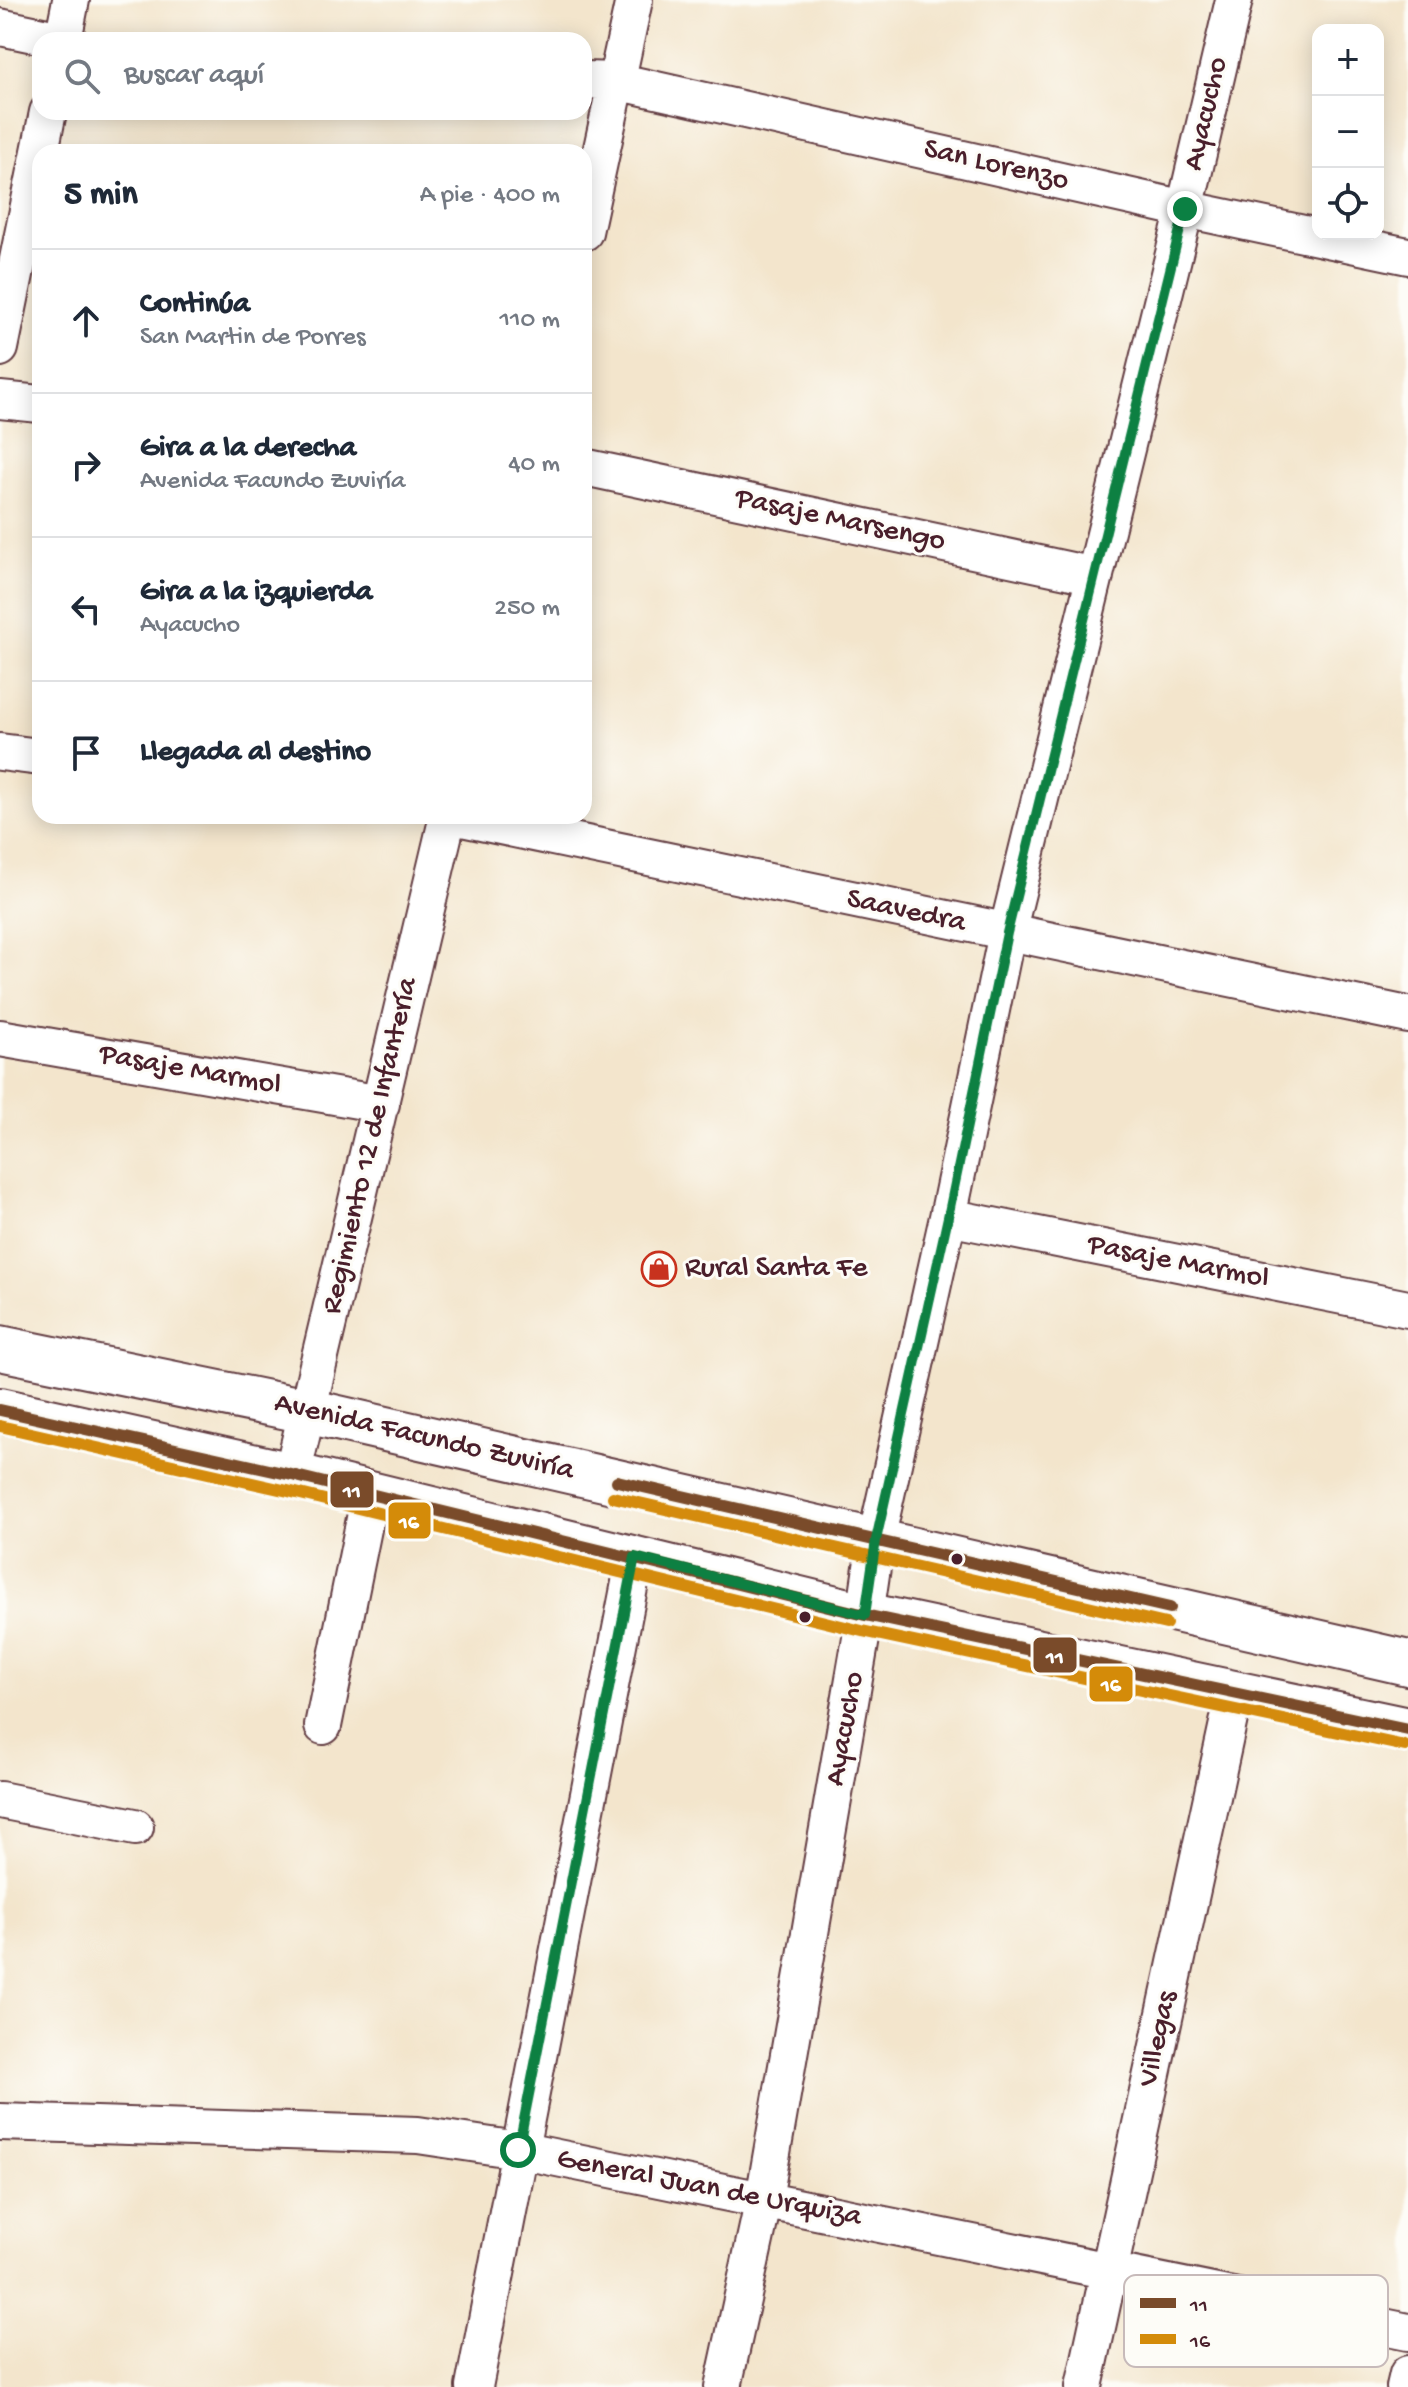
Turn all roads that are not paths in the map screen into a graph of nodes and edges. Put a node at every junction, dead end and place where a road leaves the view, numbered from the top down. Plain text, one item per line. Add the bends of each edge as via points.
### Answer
1 (71, 0) edge
2 (634, 0) edge
3 (1234, 0) edge
4 (0, 27) edge
5 (64, 32) edge
6 (32, 34) edge
7 (600, 80) edge
8 (46, 120) edge
9 (41, 144) edge
10 (592, 156) edge
11 (32, 191) edge
12 (1185, 209) junction
13 (1408, 256) edge
14 (0, 348) edge
15 (0, 400) edge
16 (32, 403) edge
17 (592, 469) edge
18 (1095, 576) junction
19 (0, 752) edge
20 (32, 756) edge
21 (448, 824) edge
22 (488, 824) edge
23 (1007, 933) junction
24 (1408, 1015) edge
25 (0, 1038) edge
26 (381, 1104) junction
27 (948, 1217) junction
28 (1408, 1309) edge
29 (0, 1348) edge
30 (0, 1410) edge
31 (307, 1411) junction
32 (292, 1475) junction
33 (370, 1494) junction
34 (876, 1540) junction
35 (635, 1557) junction
36 (865, 1615) junction
37 (1408, 1663) edge
38 (1235, 1691) junction
39 (323, 1726) dead end
40 (1408, 1730) edge
41 (0, 1800) edge
42 (135, 1827) dead end
43 (0, 2122) edge
44 (518, 2150) junction
45 (764, 2199) junction
46 (1109, 2271) junction
47 (1129, 2275) edge
48 (1388, 2328) edge
49 (1408, 2332) edge
50 (1408, 2374) edge
51 (474, 2387) edge
52 (723, 2387) edge
53 (1084, 2387) edge
54 (1405, 2387) edge

1 - 5 street
2 - 7 street
3 - 12 street, Ayacucho
4 - 6 street
7 - 10 street
7 - 12 street, San Lorenzo
8 - 9 street
11 - 14 street
12 - 13 street, San Lorenzo
12 - 18 street, Ayacucho
15 - 16 street
17 - 18 street, Pasaje Marsengo
18 - 23 street, Ayacucho
19 - 20 street
21 - 26 street, Regimiento 12 de Infantería
22 - 23 street, Saavedra
23 - 24 street, Saavedra
23 - 27 street, Ayacucho
25 - 26 street, Pasaje Marmol
26 - 31 street, Regimiento 12 de Infantería
27 - 28 street, Pasaje Marmol
27 - 34 street, Ayacucho
29 - 31 main road, Avenida Facundo Zuviría
30 - 32 main road
31 - 32 street, Regimiento 12 de Infantería
31 - 34 main road, Avenida Facundo Zuviría
32 - 33 main road
33 - 35 main road
33 - 39 street
34 - 36 street, Ayacucho
34 - 37 main road, Avenida Facundo Zuviría
35 - 36 main road
35 - 44 street
36 - 38 main road
36 - 45 street, Ayacucho
38 - 40 main road
38 - 46 street, Villegas
41 - 42 street
43 - 44 street, General Juan de Urquiza via 418,2135
44 - 45 street, General Juan de Urquiza
44 - 51 street
45 - 46 street, General Juan de Urquiza
45 - 52 street, Ayacucho
46 - 47 street, General Juan de Urquiza
46 - 53 street, Villegas
48 - 49 street, General Juan de Urquiza
50 - 54 street

